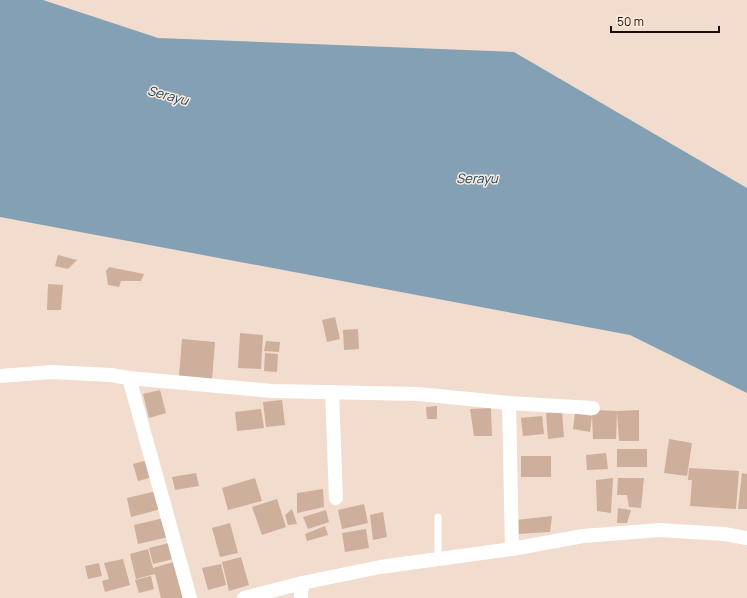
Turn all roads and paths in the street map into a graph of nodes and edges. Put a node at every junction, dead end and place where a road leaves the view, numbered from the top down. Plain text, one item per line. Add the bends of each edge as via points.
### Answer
1 (0, 376) edge
2 (129, 378) junction
3 (332, 392) junction
4 (509, 403) junction
5 (593, 408) dead end
6 (336, 498) dead end
7 (438, 517) dead end
8 (747, 538) edge
9 (512, 549) junction
10 (438, 559) junction
11 (302, 583) junction
12 (190, 598) edge
13 (244, 598) edge
14 (301, 598) edge

1 - 2 street via 52,372
2 - 3 street via 272,391
2 - 12 street
3 - 4 street via 418,394
3 - 6 street
4 - 5 street
4 - 9 street
7 - 10 lane
8 - 9 street via 660,530 583,536
9 - 10 street
10 - 11 street via 380,567
11 - 13 street
11 - 14 street

